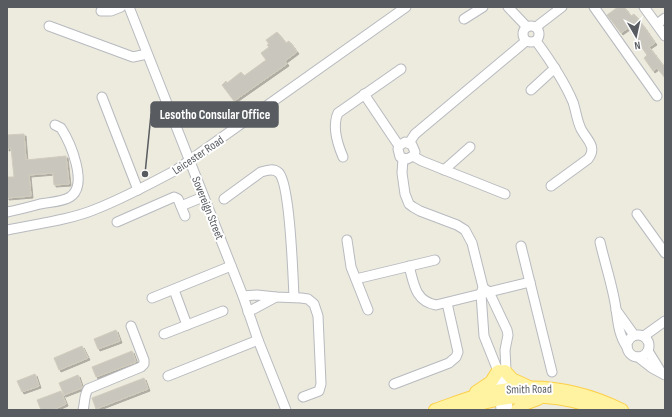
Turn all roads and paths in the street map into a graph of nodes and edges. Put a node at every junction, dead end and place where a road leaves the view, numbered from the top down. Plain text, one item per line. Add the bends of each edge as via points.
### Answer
1 (128, 7) edge
2 (406, 7) edge
3 (483, 7) edge
4 (508, 7) edge
5 (562, 7) edge
6 (594, 7) edge
7 (644, 7) edge
8 (101, 11) dead end
9 (665, 18) edge
10 (464, 19) dead end
11 (657, 24) junction
12 (49, 26) dead end
13 (531, 27) junction
14 (665, 36) edge
15 (526, 41) junction
16 (536, 41) junction
17 (147, 54) junction
18 (555, 68) junction
19 (401, 69) dead end
20 (531, 90) dead end
21 (364, 94) junction
22 (657, 96) dead end
23 (102, 97) dead end
24 (55, 125) dead end
25 (408, 143) junction
26 (399, 146) junction
27 (470, 147) dead end
28 (413, 156) junction
29 (343, 157) dead end
30 (403, 159) junction
31 (189, 162) junction
32 (444, 170) junction
33 (551, 186) dead end
34 (138, 190) junction
35 (505, 194) dead end
36 (203, 197) junction
37 (224, 199) dead end
38 (181, 206) junction
39 (7, 212) edge
40 (637, 214) dead end
41 (185, 216) dead end
42 (117, 222) dead end
43 (7, 230) edge
44 (347, 240) dead end
45 (600, 242) dead end
46 (521, 246) dead end
47 (665, 253) edge
48 (435, 260) dead end
49 (231, 266) junction
50 (410, 266) junction
51 (356, 279) junction
52 (530, 282) junction
53 (174, 290) junction
54 (484, 291) junction
55 (243, 296) junction
56 (294, 297) junction
57 (152, 298) dead end
58 (276, 298) junction
59 (447, 303) junction
60 (368, 310) dead end
61 (616, 310) junction
62 (223, 311) dead end
63 (248, 312) junction
64 (665, 321) edge
65 (188, 325) junction
66 (131, 326) dead end
67 (665, 329) edge
68 (164, 334) dead end
69 (642, 337) junction
70 (258, 340) junction
71 (627, 348) junction
72 (505, 350) junction
73 (648, 351) junction
74 (490, 352) junction
75 (638, 357) junction
76 (501, 371) junction
77 (552, 372) dead end
78 (663, 374) edge
79 (168, 376) dead end
80 (394, 384) dead end
81 (529, 387) junction
82 (545, 396) junction
83 (302, 397) dead end
84 (504, 399) edge
85 (467, 405) edge
86 (604, 407) edge
87 (83, 410) edge
88 (286, 410) edge
89 (435, 410) edge
90 (493, 410) edge
91 (517, 410) edge
92 (622, 410) edge

1 - 8 street
1 - 17 street, Sovereign Street
2 - 31 street, Leicester Road
3 - 10 street
4 - 13 street
5 - 13 street
6 - 22 street
7 - 11 street
9 - 11 street
11 - 14 street
12 - 17 street via 133,57
13 - 15 street via 523,34
13 - 16 street via 540,32
15 - 16 street
15 - 25 street via 415,134
16 - 18 street
17 - 31 street, Sovereign Street
18 - 20 street
18 - 33 street via 573,102 580,126 592,145 592,152 588,159
19 - 21 street
21 - 26 street
21 - 29 street via 336,116 337,143
23 - 34 street
24 - 39 street via 62,128 74,156 78,183 76,192 60,201
25 - 26 street
25 - 28 street via 414,148
26 - 30 street via 398,153
27 - 32 street
28 - 30 street
28 - 32 street
30 - 54 street via 402,173 407,200 413,207 464,230 472,243
31 - 34 street, Leicester Road
31 - 36 street, Sovereign Street
32 - 35 street
34 - 43 street, Leicester Road via 89,212
36 - 38 street
36 - 49 street, Sovereign Street
37 - 56 street via 261,172 274,170 282,178 287,201
38 - 41 street
38 - 42 street via 177,198 171,197
40 - 47 street
44 - 51 street via 349,261
45 - 61 street
46 - 52 street
48 - 50 street
49 - 53 street
49 - 55 street, Sovereign Street
50 - 51 street
50 - 59 street via 414,287 424,300 436,304
51 - 60 street
52 - 54 street
52 - 77 street
53 - 57 street
53 - 65 street
54 - 59 street
54 - 72 street via 507,330
54 - 74 street via 483,331
55 - 58 street via 265,295
55 - 63 street, Sovereign Street
56 - 58 street
56 - 83 street via 312,302 316,306 318,316 321,388
58 - 63 street
59 - 80 street via 458,352 456,356 449,363
61 - 69 street
61 - 71 street via 622,340
62 - 65 street
63 - 70 street, Sovereign Street
64 - 69 street
65 - 68 street
66 - 87 street via 144,364 88,389
67 - 69 street
69 - 71 street via 628,340
69 - 73 street via 649,346
70 - 79 street
70 - 88 street, Sovereign Street
71 - 75 street via 632,355
72 - 74 street
72 - 76 street
73 - 75 street
73 - 78 street
74 - 76 street
75 - 78 street
76 - 81 main road
76 - 84 street
76 - 85 main road
81 - 84 main road, Smith Road
81 - 86 main road, Smith Road via 564,390 589,396
82 - 84 main road, Smith Road
82 - 86 main road, Smith Road
82 - 91 main road via 522,405
84 - 85 main road, Smith Road
85 - 89 main road, Smith Road
85 - 90 main road via 484,406
86 - 92 main road, Smith Road

